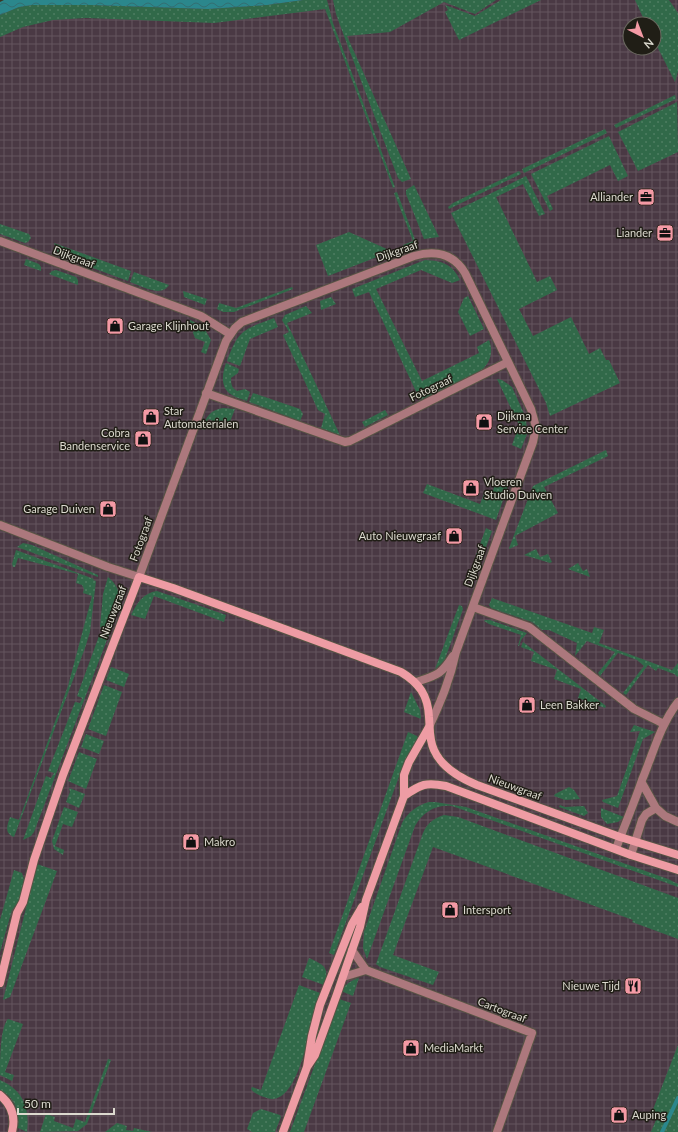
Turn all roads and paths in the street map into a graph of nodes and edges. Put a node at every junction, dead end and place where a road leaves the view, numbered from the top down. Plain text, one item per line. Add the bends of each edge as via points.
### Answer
1 (0, 241) edge
2 (230, 334) junction
3 (508, 362) junction
4 (206, 393) junction
5 (0, 525) edge
6 (139, 577) junction
7 (472, 607) junction
8 (456, 652) junction
9 (416, 682) junction
10 (678, 702) edge
11 (664, 724) junction
12 (429, 727) junction
13 (642, 783) junction
14 (404, 796) junction
15 (656, 808) junction
16 (678, 822) edge
17 (620, 837) junction
18 (635, 842) junction
19 (616, 850) junction
20 (631, 855) junction
21 (678, 855) edge
22 (678, 870) edge
23 (366, 900) junction
24 (352, 950) junction
25 (366, 970) junction
26 (343, 977) junction
27 (0, 983) edge
28 (307, 1067) junction
29 (0, 1094) edge
30 (12, 1132) edge
31 (283, 1132) edge
32 (497, 1132) edge

1 - 2 street, Dijkgraaf via 201,316
2 - 3 street, Dijkgraaf via 242,322 414,256 433,252 450,257 461,266
2 - 4 street, Fotograaf
3 - 4 street, Fotograaf via 345,442
3 - 7 street, Dijkgraaf via 532,409 536,433
4 - 6 street, Fotograaf
5 - 6 street, Fotograaf
6 - 9 street, Nieuwgraaf via 401,672
6 - 27 street, Nieuwgraaf via 63,775 34,860 23,902 17,913
7 - 8 street, Dijkgraaf
7 - 11 street via 529,627 634,709
8 - 9 street, Dijkgraaf via 445,669
8 - 12 street, Dijkgraaf via 452,673
9 - 12 street, Nieuwgraaf via 428,702
10 - 11 street
11 - 13 street
12 - 14 street via 404,775
12 - 17 street, Nieuwgraaf via 437,756 459,776 477,785
13 - 15 street
13 - 17 street
14 - 19 street via 426,784 446,786
14 - 23 street
15 - 16 street
15 - 18 street via 642,820
17 - 18 street, Nieuwgraaf
17 - 19 street
18 - 20 street
18 - 21 street, Nieuwgraaf
19 - 20 street
20 - 22 street
23 - 24 street
23 - 28 street via 352,924 320,1005
24 - 25 street
24 - 26 street
25 - 26 street
25 - 32 street, Cartograaf via 532,1033
26 - 28 street via 315,1055
28 - 31 street
29 - 30 street via 14,1116

